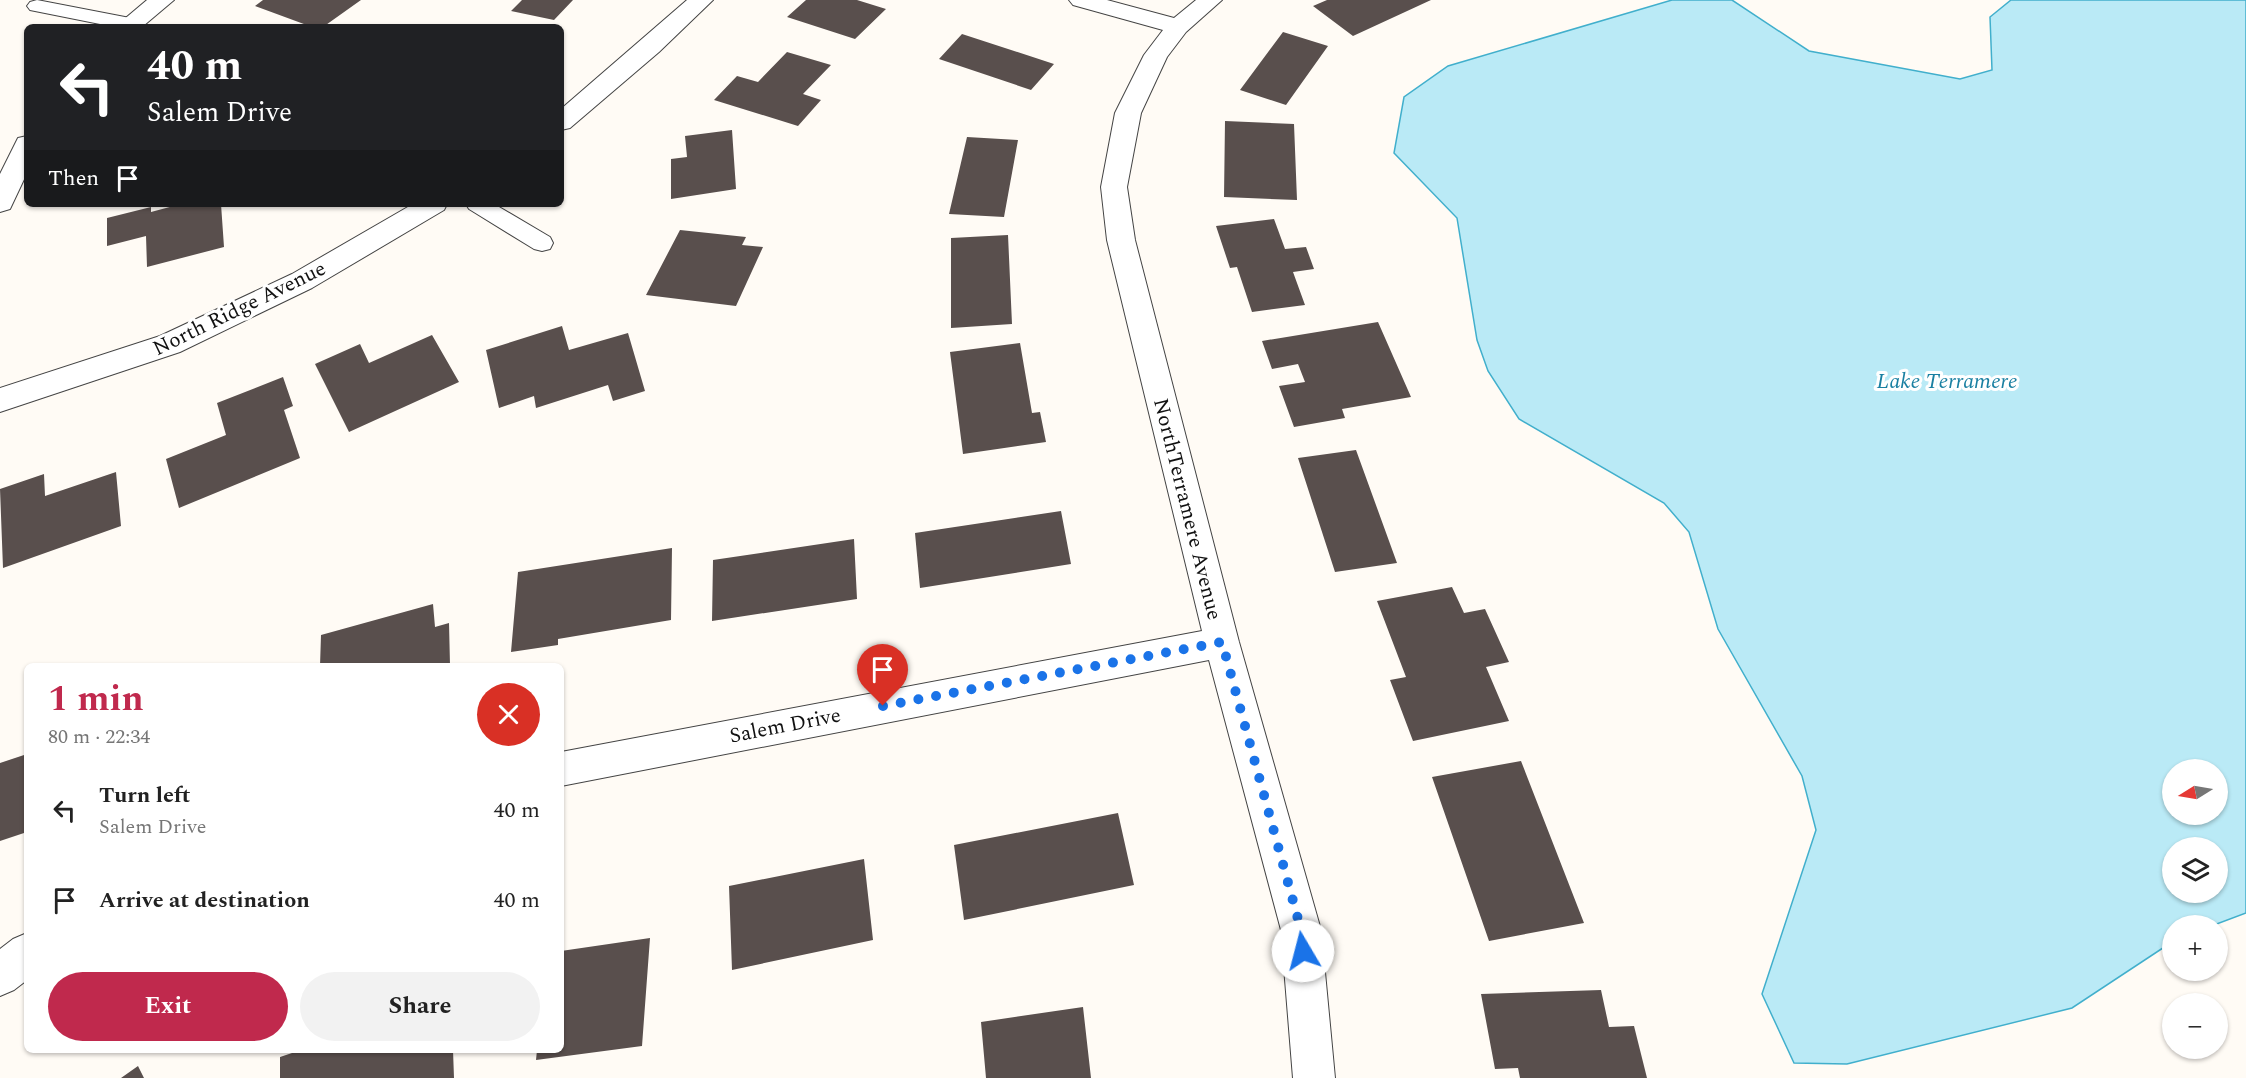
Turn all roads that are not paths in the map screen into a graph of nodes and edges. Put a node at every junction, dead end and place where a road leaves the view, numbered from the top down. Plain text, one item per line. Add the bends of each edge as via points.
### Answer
1 (162, 0) edge
2 (701, 0) edge
3 (1081, 0) edge
4 (1210, 0) edge
5 (37, 6) dead end
6 (124, 24) edge
7 (130, 24) edge
8 (1178, 27) junction
9 (564, 119) edge
10 (24, 150) edge
11 (0, 202) edge
12 (429, 207) edge
13 (482, 207) edge
14 (542, 243) dead end
15 (0, 400) edge
16 (1222, 642) junction
17 (564, 768) edge
18 (24, 956) edge
19 (0, 976) edge
20 (1314, 1078) edge

1 - 7 street
2 - 9 street
3 - 8 street
4 - 8 street, NorthTerramere Avenue
5 - 6 lane
8 - 16 street, NorthTerramere Avenue via 1156,55 1128,113 1114,187 1120,240
10 - 11 street
12 - 15 street, North Ridge Avenue via 302,281 170,344
13 - 14 lane
16 - 17 street, Salem Drive
16 - 20 street, NorthTerramere Avenue via 1301,930
18 - 19 street

